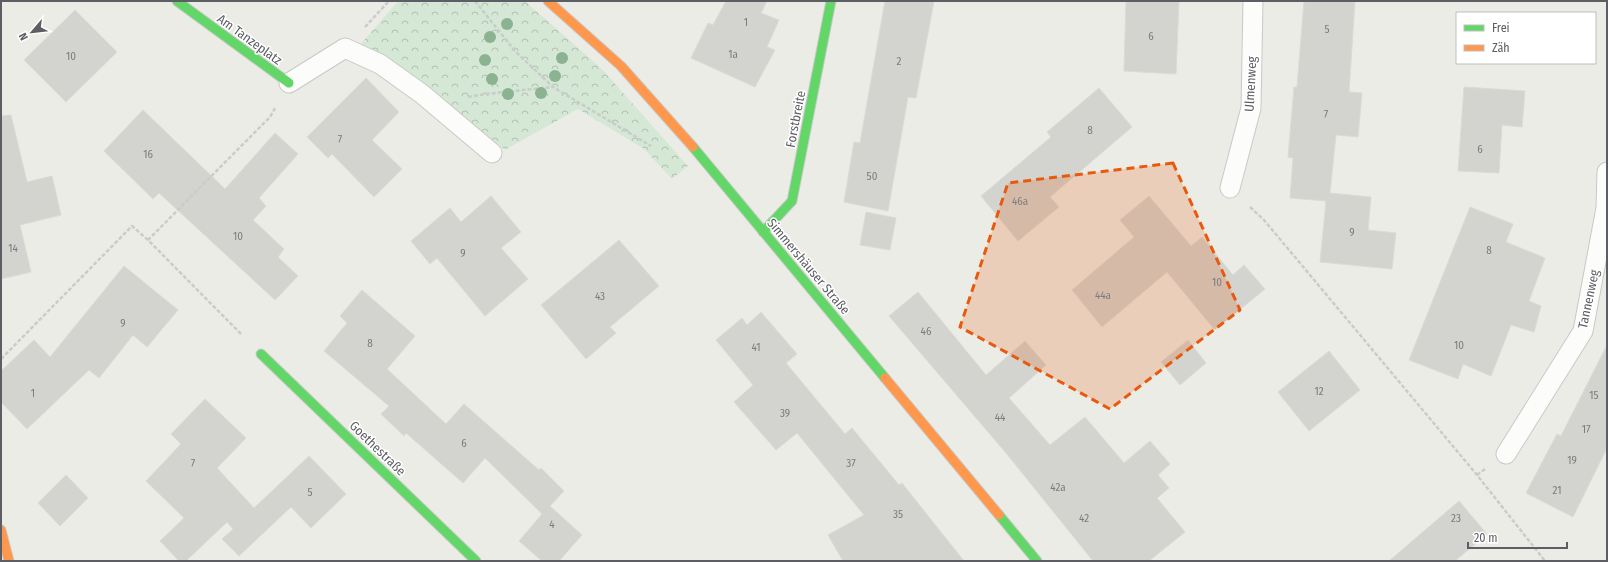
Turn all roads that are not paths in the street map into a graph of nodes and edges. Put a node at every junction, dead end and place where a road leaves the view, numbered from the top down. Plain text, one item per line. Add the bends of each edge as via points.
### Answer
1 (176, 1) edge
2 (548, 1) edge
3 (831, 1) edge
4 (1253, 1) edge
5 (289, 83) joint
6 (492, 153) dead end
7 (1607, 172) edge
8 (1230, 188) road end
9 (764, 232) junction
10 (261, 354) road end
11 (1506, 454) dead end
12 (1, 530) edge
13 (9, 561) edge
14 (476, 561) edge
15 (1037, 561) edge

1 - 5 street, Am Tanzeplatz
2 - 9 street, Simmershäuser Straße via 621,66 706,161
3 - 9 street, Forstbreite via 792,201
4 - 8 lane, Ulmenweg via 1251,108
5 - 6 lane via 345,48 380,64 422,94
7 - 11 lane, Tannenweg via 1606,208 1583,330
9 - 15 street, Simmershäuser Straße
10 - 14 street, Goethestraße
12 - 13 street

